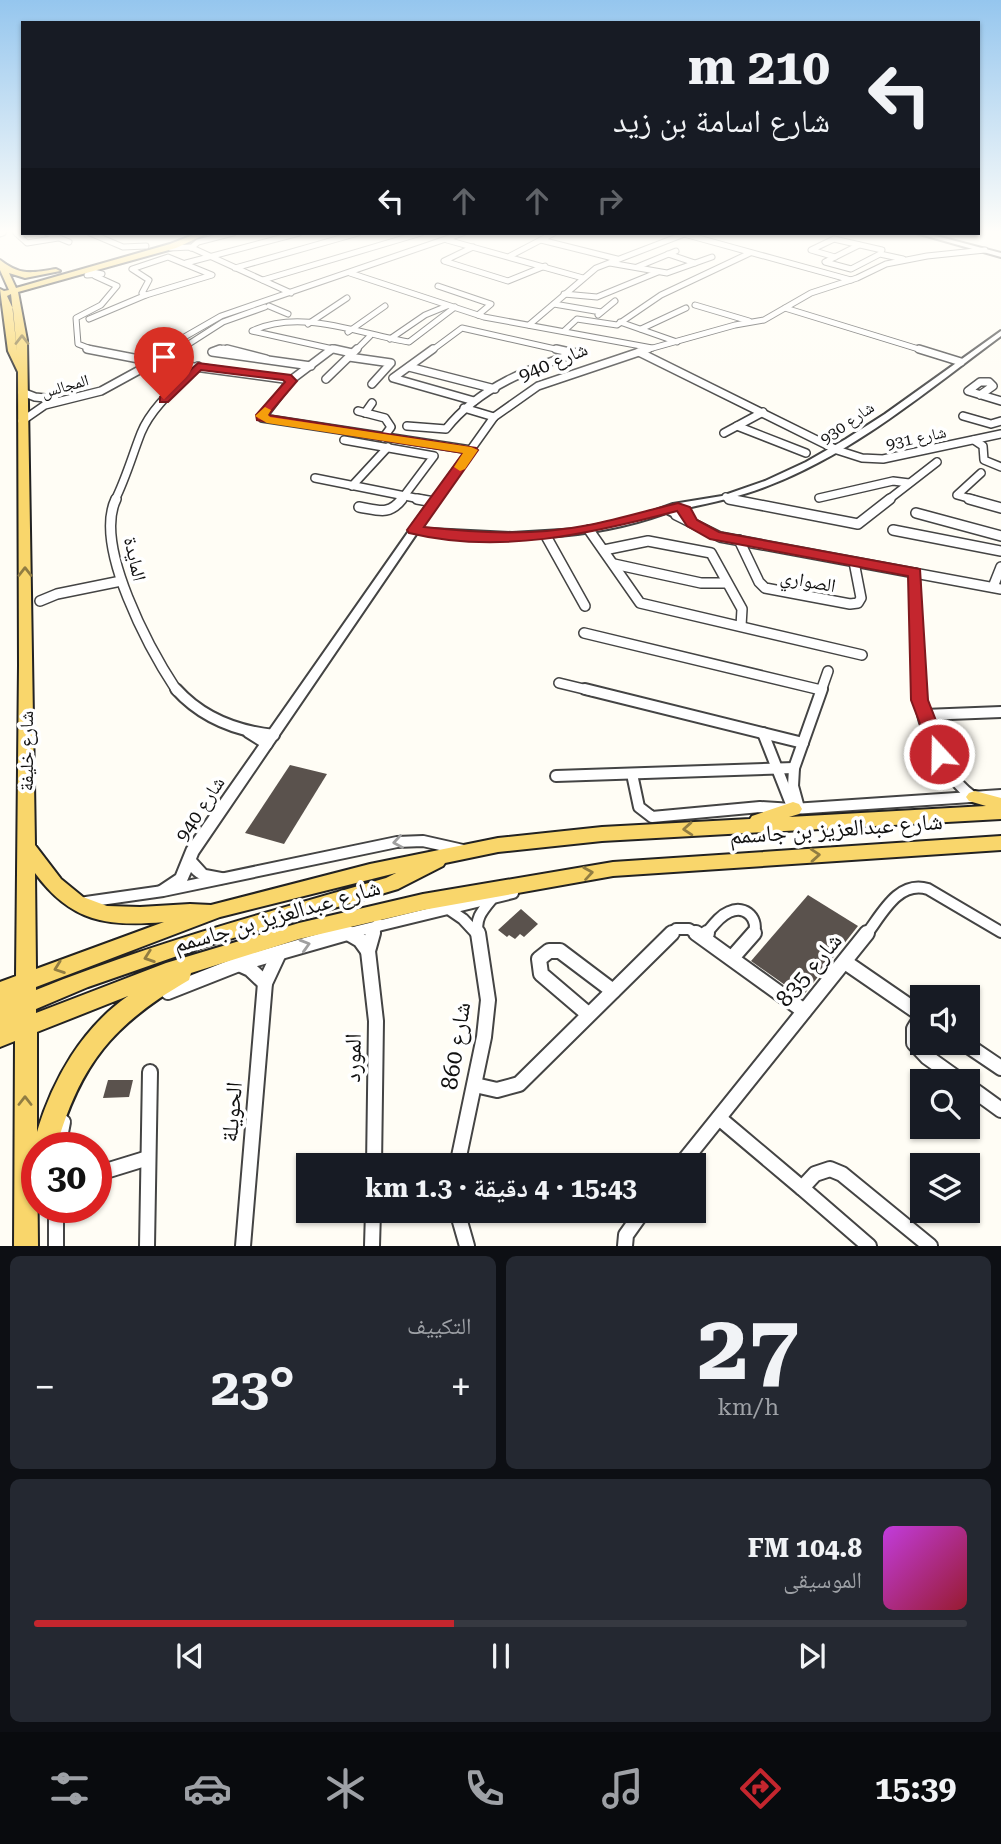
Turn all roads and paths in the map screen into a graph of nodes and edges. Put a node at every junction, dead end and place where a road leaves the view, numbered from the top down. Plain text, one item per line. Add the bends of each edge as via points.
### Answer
1 (4, 291) edge
2 (5, 291) edge
3 (36, 291) edge
4 (113, 291) edge
5 (143, 291) edge
6 (159, 291) edge
7 (311, 291) edge
8 (406, 291) edge
9 (443, 291) edge
10 (454, 291) edge
11 (567, 291) edge
12 (613, 291) edge
13 (669, 291) edge
14 (817, 291) edge
15 (291, 292) edge
16 (564, 294) junction
17 (146, 295) junction
18 (347, 298) dead end
19 (426, 298) junction
20 (615, 301) dead end
21 (554, 304) junction
22 (255, 305) junction
23 (695, 305) dead end
24 (269, 306) junction
25 (385, 306) dead end
26 (452, 306) junction
27 (686, 308) dead end
28 (19, 309) junction
29 (785, 309) junction
30 (601, 312) junction
31 (288, 314) dead end
32 (428, 314) junction
33 (478, 315) junction
34 (442, 316) junction
35 (89, 319) dead end
36 (591, 321) junction
37 (620, 322) junction
38 (750, 322) junction
39 (308, 324) junction
40 (529, 325) junction
41 (641, 329) junction
42 (564, 331) junction
43 (348, 332) junction
44 (1001, 333) edge
45 (370, 336) junction
46 (390, 339) junction
47 (677, 342) junction
48 (173, 346) junction
49 (653, 348) junction
50 (332, 349) junction
51 (639, 352) junction
52 (351, 355) junction
53 (128, 358) junction
54 (154, 359) junction
55 (265, 359) junction
56 (961, 362) junction
57 (198, 366) junction
58 (311, 366) junction
59 (409, 367) junction
60 (134, 369) junction
61 (22, 372) junction
62 (326, 379) dead end
63 (291, 380) junction
64 (372, 384) dead end
65 (495, 389) junction
66 (22, 392) junction
67 (980, 395) dead end
68 (1001, 401) edge
69 (372, 403) dead end
70 (469, 405) junction
71 (763, 412) junction
72 (495, 416) junction
73 (963, 416) dead end
74 (22, 421) junction
75 (1001, 421) edge
76 (407, 426) dead end
77 (737, 426) junction
78 (724, 433) dead end
79 (1001, 434) edge
80 (383, 438) junction
81 (344, 440) dead end
82 (974, 440) junction
83 (388, 447) junction
84 (471, 450) junction
85 (837, 450) junction
86 (807, 453) dead end
87 (937, 462) dead end
88 (1001, 467) edge
89 (981, 473) dead end
90 (314, 478) dead end
91 (909, 483) junction
92 (352, 486) junction
93 (404, 496) junction
94 (726, 497) junction
95 (819, 499) dead end
96 (434, 502) junction
97 (359, 507) dead end
98 (1001, 508) edge
99 (678, 512) junction
100 (916, 513) dead end
101 (414, 530) junction
102 (590, 530) junction
103 (892, 530) dead end
104 (984, 531) junction
105 (546, 536) junction
106 (715, 536) junction
107 (1001, 536) edge
108 (739, 540) junction
109 (982, 547) junction
110 (604, 550) junction
111 (1001, 551) edge
112 (711, 553) junction
113 (854, 562) junction
114 (614, 564) junction
115 (1001, 567) edge
116 (915, 573) junction
117 (121, 581) junction
118 (726, 583) junction
119 (997, 588) edge
120 (40, 601) joint
121 (585, 606) dead end
122 (741, 626) junction
123 (584, 633) dead end
124 (862, 655) dead end
125 (26, 665) junction
126 (828, 671) dead end
127 (559, 683) dead end
128 (821, 690) junction
129 (1001, 712) edge
130 (925, 715) junction
131 (763, 733) junction
132 (270, 739) junction
133 (803, 743) junction
134 (794, 768) junction
135 (776, 769) junction
136 (632, 774) junction
137 (556, 776) dead end
138 (951, 779) junction
139 (1001, 795) edge
140 (975, 797) junction
141 (941, 802) junction
142 (1001, 803) edge
143 (796, 809) junction
144 (1001, 812) edge
145 (744, 825) junction
146 (1001, 843) edge
147 (26, 846) junction
148 (465, 851) junction
149 (444, 856) junction
150 (190, 861) junction
151 (222, 878) junction
152 (550, 879) junction
153 (163, 891) junction
154 (492, 899) junction
155 (76, 903) junction
156 (447, 908) junction
157 (218, 910) junction
158 (379, 924) junction
159 (1001, 932) edge
160 (348, 933) junction
161 (476, 933) junction
162 (703, 937) junction
163 (368, 951) junction
164 (279, 953) junction
165 (237, 958) junction
166 (732, 958) junction
167 (845, 962) junction
168 (24, 981) junction
169 (264, 983) junction
170 (0, 991) edge
171 (613, 991) junction
172 (910, 1008) edge
173 (804, 1011) junction
174 (588, 1014) junction
175 (25, 1015) junction
176 (1, 1018) edge
177 (980, 1054) edge
178 (925, 1055) edge
179 (1001, 1068) edge
180 (944, 1069) edge
181 (150, 1072) dead end
182 (475, 1085) junction
183 (980, 1095) edge
184 (1001, 1110) edge
185 (719, 1118) junction
186 (26, 1132) edge
187 (48, 1132) edge
188 (61, 1132) edge
189 (373, 1153) edge
190 (460, 1153) edge
191 (691, 1153) edge
192 (148, 1158) junction
193 (112, 1169) edge
194 (802, 1188) junction
195 (26, 1223) edge
196 (55, 1223) edge
197 (373, 1223) edge
198 (461, 1223) edge
199 (634, 1223) edge
200 (26, 1245) edge
201 (56, 1245) edge
202 (147, 1245) edge
203 (243, 1245) edge
204 (372, 1245) edge
205 (467, 1245) edge
206 (625, 1245) edge
207 (869, 1245) edge
208 (930, 1245) edge

1 - 61 main road via 10,349
2 - 28 main road, شارع خليفة
3 - 28 main road
4 - 53 street via 101,305 76,318 78,344
5 - 17 street
6 - 17 street
7 - 24 street
8 - 19 street
9 - 19 street
10 - 33 street via 491,304
11 - 16 street
12 - 16 street via 598,299
13 - 37 street
14 - 29 street, شارع 940
15 - 22 street, المجالس
16 - 21 street
17 - 35 street
18 - 39 street
19 - 26 street
20 - 30 street
21 - 30 street
21 - 40 street
22 - 48 street, المجالس via 213,321
22 - 54 street, المجالس via 210,321
23 - 38 street
24 - 31 street
24 - 48 street via 223,322 184,347
25 - 43 street
26 - 32 street
26 - 33 street
26 - 34 street
27 - 41 street
61 -> 28 main road, شارع خليفة
29 - 38 street, شارع 940
29 - 56 street
30 - 36 street
32 - 34 street
32 - 46 street
33 - 40 street
34 - 46 street via 410,341
36 - 37 street via 611,326
36 - 42 street via 575,319
37 - 41 street
38 - 47 street, شارع 940
39 - 43 street
39 - 50 street via 279,323 253,331
40 - 42 street
41 - 47 street
42 - 49 street
43 - 45 street
44 - 56 street, شارع 930
45 - 46 street
45 - 52 street
47 - 49 street, شارع 940
48 - 54 street, المجالس
49 - 51 street, شارع 940
50 - 52 street
50 - 58 street
51 - 71 street, شارع 931
51 - 72 street, شارع 940 via 558,377
52 - 62 street
52 - 64 street via 391,363
53 - 54 street
53 - 60 street
54 - 57 street
54 - 60 street, المجالس
54 - 74 street, المجالس via 101,391 41,407
55 - 55 street via 215,355 212,352 223,348
55 - 58 street
56 - 85 street, شارع 930
57 - 63 street
57 - 117 street, المايدة via 146,423 112,504 110,530
58 - 63 street
59 - 65 street
59 - 65 street via 462,328 578,352 522,371
59 - 70 street via 393,379
60 - 66 street, المجالس via 75,397 43,398
61 - 66 main road, شارع خليفة
63 - 80 street via 262,418
65 - 70 street
66 - 74 main road, شارع خليفة
67 - 68 street
69 - 80 street via 362,412 385,418 390,424
70 - 72 street
70 - 76 street via 443,430
71 - 77 street
71 - 85 street, شارع 931
72 - 84 street, شارع 940
73 - 75 street via 990,424
125 -> 74 main road, شارع خليفة
77 - 78 street
77 - 86 street
79 - 82 street, شارع 931
80 - 84 street
81 - 83 street
82 - 85 street, شارع 931 via 883,459
82 - 88 street via 983,446 984,460
83 - 92 street
83 - 93 street via 434,456
84 - 96 street, شارع 940
85 - 94 street, شارع 930 via 784,478
87 - 91 street
89 - 98 street via 957,496
90 - 92 street
91 - 94 street via 858,524
91 - 95 street via 893,481
92 - 93 street
93 - 96 street
93 - 97 street via 388,511
94 - 99 street, شارع 930
96 - 101 street, شارع 940
99 - 102 street
99 - 106 street
100 - 104 street
101 - 105 street via 486,538
101 - 132 street, شارع 940
102 - 105 street
102 - 110 street
103 - 109 street
104 - 107 street
104 - 109 street
105 - 121 street
106 - 108 street
106 - 112 street
108 - 113 street
108 - 113 street, الصواري via 759,583 774,592 858,603
109 - 111 street
110 - 112 street via 648,541
110 - 114 street
112 - 118 street
113 - 116 street
114 - 118 street via 701,583
114 - 122 street via 640,603
115 - 119 street
116 - 119 street
116 - 130 street via 919,700
117 - 120 street
117 - 132 street, المايدة via 145,637 176,690 202,713 252,737
118 - 122 street via 743,613
120 - 125 main road via 34,608
122 - 124 street
123 - 128 street
125 - 147 main road, شارع خليفة
126 - 128 street
127 - 131 street
128 - 133 street
129 - 130 street
130 - 138 street
131 - 133 street
131 - 135 street
132 - 150 street, شارع 940
133 - 134 street
134 - 135 street
134 - 143 street
135 - 136 street
135 - 143 street
136 - 137 street
136 - 143 street, شارع عبدالعزيز بن جاسمم via 639,807 652,817 760,807
138 - 140 street
138 - 141 street
139 - 140 street, شارع عبدالعزيز بن جاسمم
140 - 141 street, شارع عبدالعزيز بن جاسمم
140 - 142 main road
141 - 143 street, شارع عبدالعزيز بن جاسمم
143 - 145 main road
144 - 145 main road, شارع عبدالعزيز بن جاسمم
145 -> 148 main road, شارع عبدالعزيز بن جاسمم via 557,837
152 -> 146 main road, شارع عبدالعزيز بن جاسمم via 613,869
147 - 155 main road
147 - 168 main road, شارع خليفة
148 - 149 main road, شارع عبدالعزيز بن جاسمم
148 -> 151 street, شارع عبدالعزيز بن جاسمم via 411,840
149 - 157 main road, شارع عبدالعزيز بن جاسمم
149 -> 175 main road via 391,884 83,980
150 - 151 street, شارع 940 via 202,875
150 - 153 street, شارع 940 via 181,879
151 - 153 street, شارع عبدالعزيز بن جاسمم
152 - 154 street, شارع عبدالعزيز بن جاسمم
152 - 165 main road, شارع عبدالعزيز بن جاسمم via 424,902 299,932
153 - 155 street, شارع عبدالعزيز بن جاسمم
154 - 156 street, شارع عبدالعزيز بن جاسمم
154 - 161 street via 479,914
155 - 157 main road via 127,915
156 - 158 street, شارع عبدالعزيز بن جاسمم
156 - 161 street
157 -> 168 main road, شارع عبدالعزيز بن جاسمم
158 - 160 street, شارع عبدالعزيز بن جاسمم
158 - 163 street, المورد
159 - 167 street, شارع 835 via 928,889 910,887 903,889
160 - 163 street
164 -> 160 street, شارع عبدالعزيز بن جاسمم
161 - 182 street, شارع 860 via 488,1000
162 - 166 street
162 - 166 street via 728,912 740,910 751,915 755,931
162 - 171 street via 689,929 676,929
163 - 189 street, المورد via 376,1021
164 - 165 street, شارع عبدالعزيز بن جاسمم
164 - 169 street, الحويلة
165 - 169 street
165 - 175 main road, شارع عبدالعزيز بن جاسمم via 166,972
165 - 187 main road via 157,987 106,1027 70,1076
165 - 188 street, شارع عبدالعزيز بن جاسمم via 165,993 114,1034 78,1083
166 - 173 street
167 - 172 street
167 - 173 street, شارع 835
168 - 170 main road, شارع عبدالعزيز بن جاسمم
168 - 175 main road, شارع خليفة
168 - 176 main road
169 - 203 street, الحويلة
171 - 174 street
171 - 174 street via 560,951 549,951 539,959 541,974
173 - 185 street, شارع 835
174 - 182 street via 519,1084 497,1090
175 - 176 main road
186 -> 175 main road, شارع خليفة
177 - 179 street
178 - 180 street
181 - 192 street
182 - 190 street, شارع 860
183 - 184 street
185 - 191 street, شارع 835
185 - 194 street
192 - 193 street
192 - 202 street
194 - 207 street
194 - 208 street via 817,1170 836,1170
195 - 200 main road, شارع خليفة
196 - 201 street
197 - 204 street
198 - 205 street
199 - 206 street

